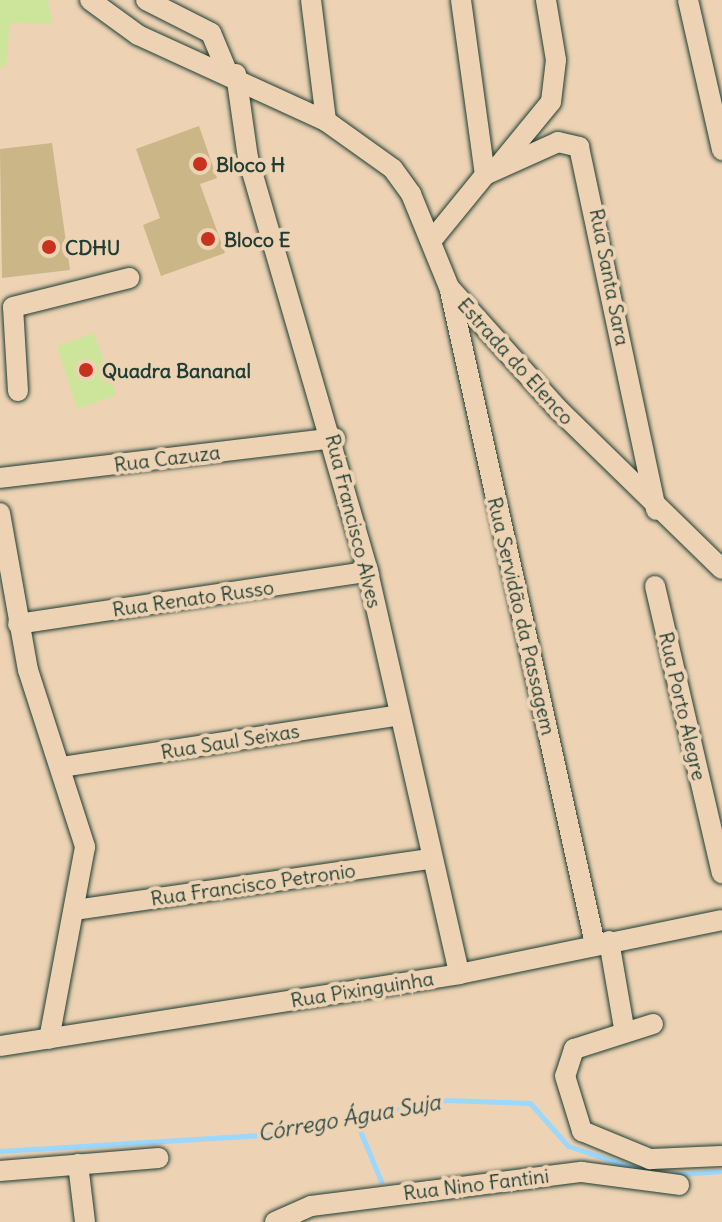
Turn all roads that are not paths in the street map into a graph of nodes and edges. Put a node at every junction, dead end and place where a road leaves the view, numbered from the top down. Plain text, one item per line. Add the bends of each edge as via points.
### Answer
1 (90, 0) edge
2 (146, 0) edge
3 (311, 0) edge
4 (461, 0) edge
5 (546, 0) edge
6 (688, 0) edge
7 (231, 72) junction
8 (326, 121) junction
9 (722, 150) edge
10 (491, 172) junction
11 (432, 240) junction
12 (129, 278) dead end
13 (449, 287) junction
14 (18, 391) dead end
15 (335, 438) junction
16 (0, 478) edge
17 (656, 510) junction
18 (0, 513) edge
19 (722, 569) edge
20 (368, 572) junction
21 (655, 586) dead end
22 (18, 624) junction
23 (399, 715) junction
24 (61, 767) junction
25 (719, 848) edge
26 (430, 859) junction
27 (722, 873) edge
28 (75, 910) junction
29 (722, 920) edge
30 (602, 943) junction
31 (459, 974) junction
32 (653, 1024) dead end
33 (624, 1028) junction
34 (49, 1039) junction
35 (0, 1046) edge
36 (722, 1156) edge
37 (158, 1158) dead end
38 (78, 1164) junction
39 (0, 1171) edge
40 (679, 1185) dead end
41 (85, 1222) edge
42 (275, 1222) edge

1 - 7 street, Estrada do Elenco via 138,35
2 - 7 street, Rua Francisco Alves via 211,33
3 - 8 street
4 - 10 street
5 - 10 street via 556,60 551,102
6 - 9 street
7 - 8 street, Estrada do Elenco
7 - 15 street, Rua Francisco Alves via 248,158
8 - 11 street, Estrada do Elenco via 393,169
10 - 11 street
10 - 17 street, Rua Santa Sara via 558,142 579,147 586,159
11 - 13 street, Estrada do Elenco
12 - 14 street via 13,307
13 - 17 street, Estrada do Elenco
13 - 30 street, Rua Servidão da Passagem
15 - 16 street, Rua Cazuza
15 - 20 street, Rua Francisco Alves
17 - 19 street, Estrada do Elenco
18 - 22 street
20 - 22 street, Rua Renato Russo
20 - 23 street, Rua Francisco Alves
21 - 25 street, Rua Porto Alegre
22 - 24 street
23 - 24 street, Rua Saul Seixas
23 - 26 street, Rua Francisco Alves
24 - 28 street via 85,847
25 - 27 street, Rua Porto Alegre
26 - 28 street, Rua Francisco Petronio
26 - 31 street, Rua Francisco Alves
28 - 34 street
29 - 30 street, Rua Pixinguinha
30 - 31 street, Rua Pixinguinha
30 - 33 street, Rua Servidão da Passagem
31 - 34 street, Rua Pixinguinha
32 - 33 street
33 - 36 street via 590,1039 567,1061 569,1100 582,1131 650,1159
34 - 35 street, Rua Pixinguinha
37 - 38 street
38 - 39 street
38 - 41 street
40 - 42 street, Rua Nino Fantini via 582,1172 311,1206

